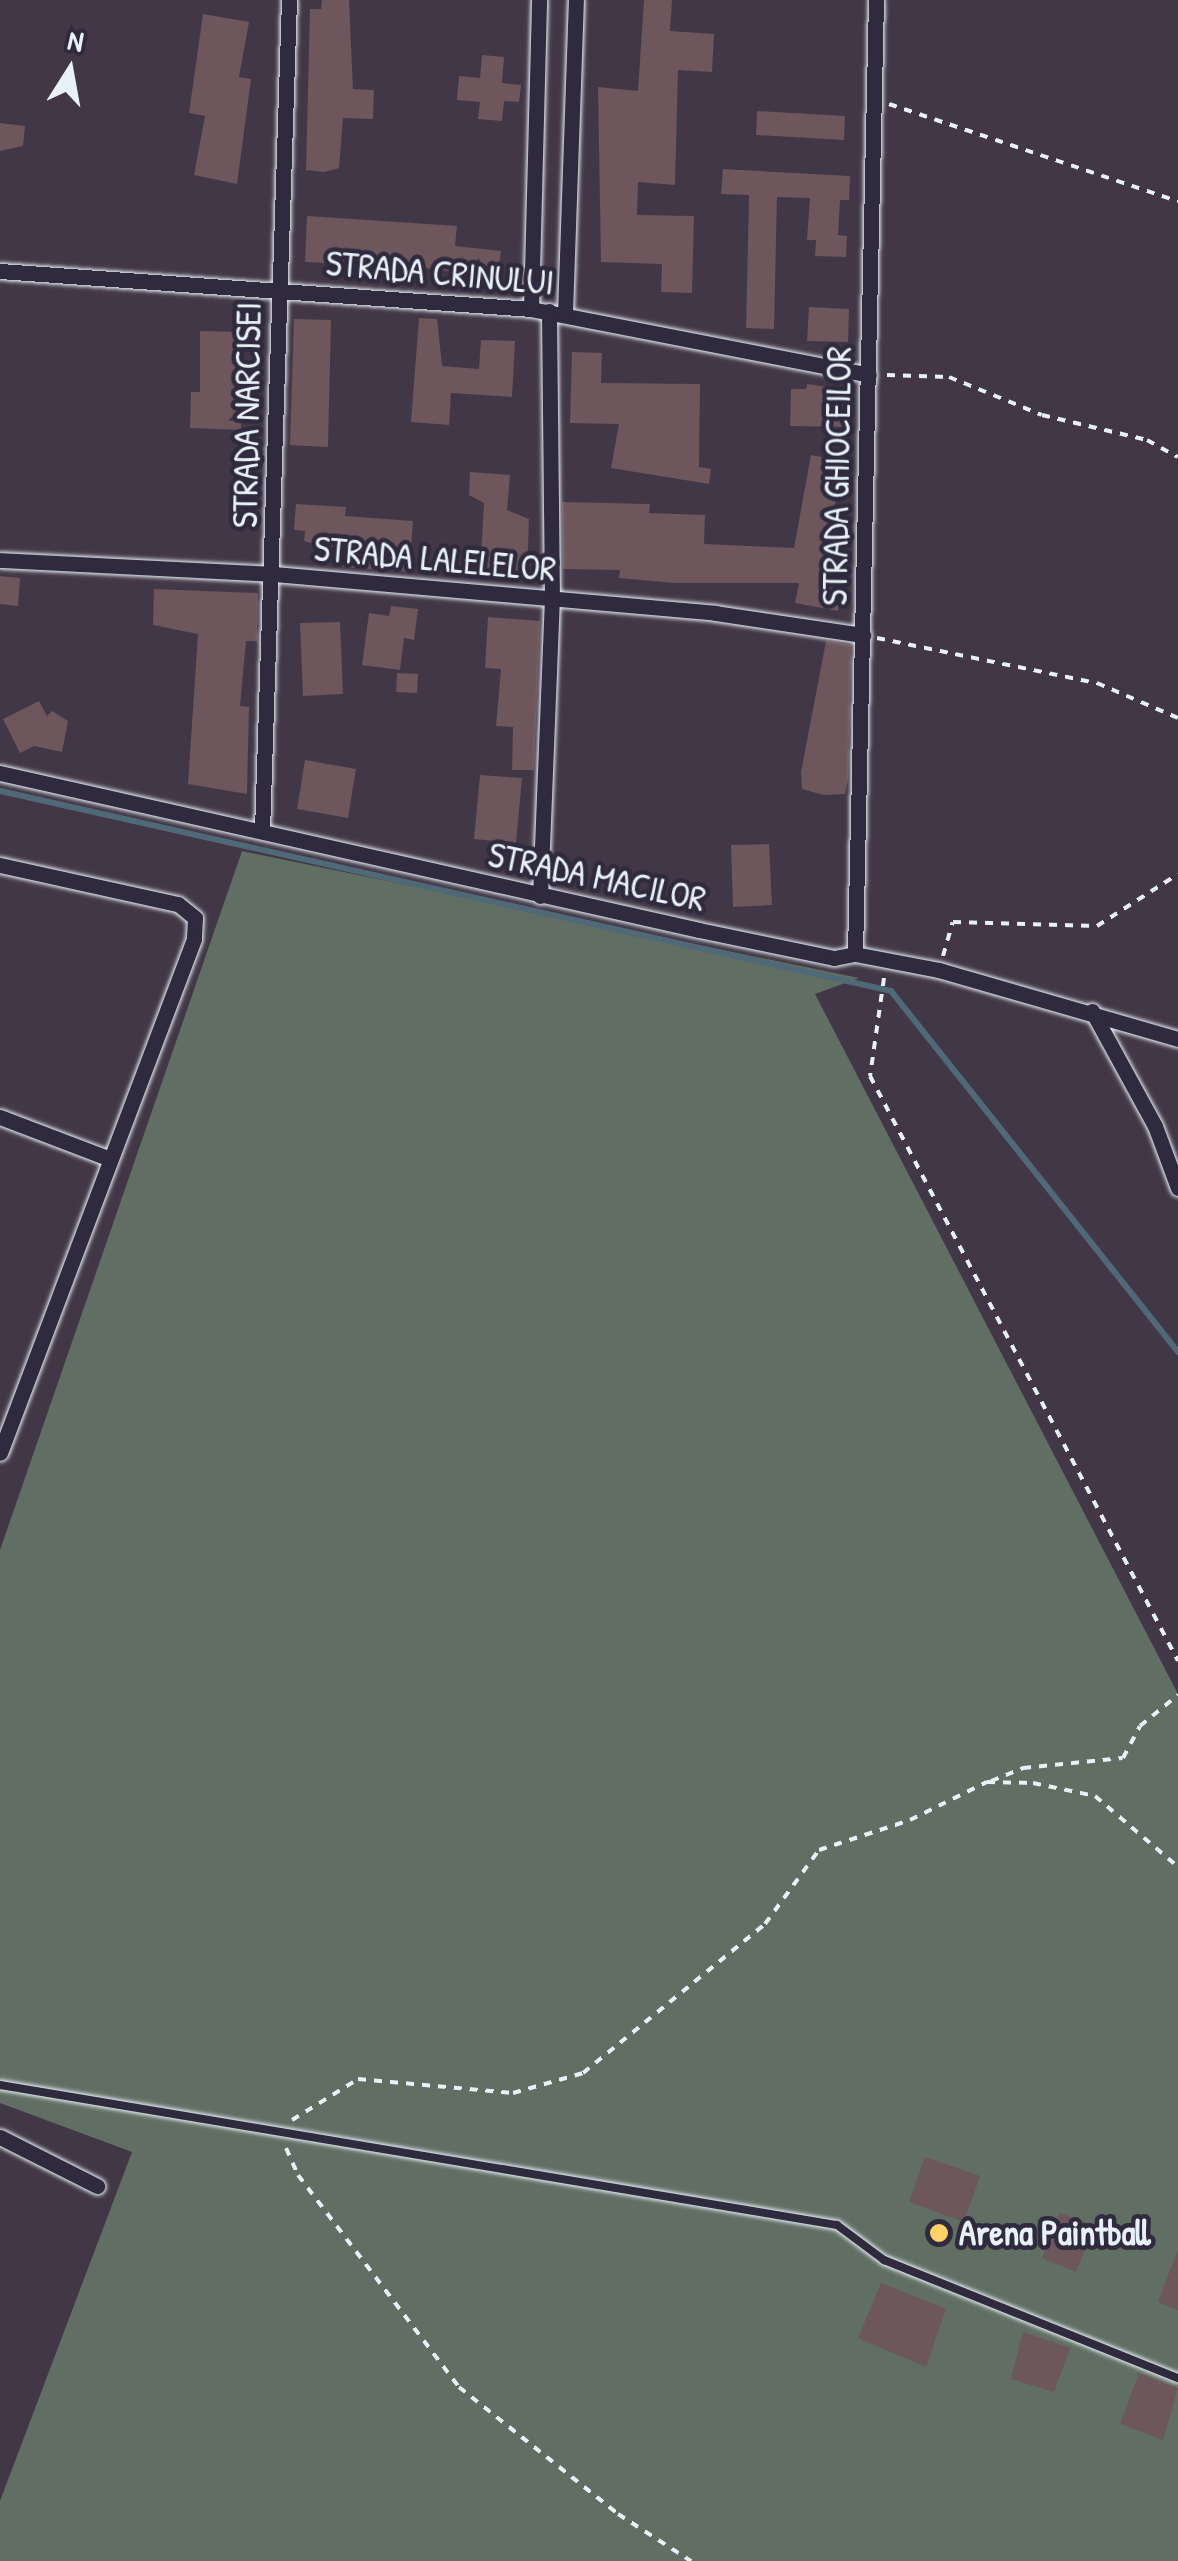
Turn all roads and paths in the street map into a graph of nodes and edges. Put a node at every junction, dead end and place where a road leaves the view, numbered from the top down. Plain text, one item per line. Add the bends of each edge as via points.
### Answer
1 (289, 0) edge
2 (539, 0) edge
3 (576, 0) edge
4 (876, 0) edge
5 (875, 100) junction
6 (1178, 201) edge
7 (0, 271) edge
8 (280, 289) junction
9 (531, 309) junction
10 (557, 312) junction
11 (869, 375) junction
12 (1178, 457) edge
13 (0, 560) edge
14 (273, 574) junction
15 (552, 600) junction
16 (863, 635) junction
17 (1178, 718) edge
18 (0, 772) edge
19 (262, 831) junction
20 (0, 865) edge
21 (1178, 874) edge
22 (540, 896) junction
23 (855, 954) junction
24 (939, 970) junction
25 (884, 980) dead end
26 (1092, 1011) junction
27 (1178, 1039) edge
28 (0, 1117) edge
29 (110, 1158) junction
30 (1178, 1188) edge
31 (0, 1453) edge
32 (1178, 1661) edge
33 (1178, 1696) edge
34 (987, 1782) junction
35 (1178, 1867) edge
36 (0, 2084) edge
37 (280, 2132) junction
38 (0, 2138) edge
39 (96, 2186) dead end
40 (1178, 2378) edge
41 (692, 2561) edge

1 - 8 street, STRADA NARCISEI
2 - 9 street
3 - 10 street
4 - 5 street, STRADA GHIOCEILOR
5 - 6 path
5 - 11 street, STRADA GHIOCEILOR
7 - 8 street, STRADA CRINULUI
8 - 9 street, STRADA CRINULUI
8 - 14 street, STRADA NARCISEI
9 - 10 street, STRADA CRINULUI
10 - 11 street, STRADA CRINULUI
10 - 15 street
11 - 12 path via 948,377 1042,415 1148,440
11 - 16 street, STRADA GHIOCEILOR
13 - 14 street, STRADA LALELELOR
14 - 15 street, STRADA LALELELOR
14 - 19 street, STRADA NARCISEI
15 - 16 street, STRADA LALELELOR
15 - 22 street
16 - 17 path via 1097,683
16 - 23 street, STRADA GHIOCEILOR
18 - 19 street, STRADA MACILOR
19 - 22 street, STRADA MACILOR
20 - 29 street via 178,904 195,918 194,939
21 - 24 path via 1097,926 952,922
22 - 23 street, STRADA MACILOR via 834,958
23 - 24 street, STRADA MACILOR
24 - 26 street, STRADA MACILOR
25 - 32 path via 870,1076
26 - 27 street, STRADA MACILOR
26 - 30 street via 1155,1126
28 - 29 street
29 - 31 street
33 - 34 path via 1140,1726 1123,1758 1023,1768
34 - 35 path via 1095,1796
34 - 37 path via 910,1820 819,1850 765,1924 584,2073 513,2093 358,2079 315,2100
36 - 37 lane
37 - 40 lane via 837,2225 916,2274
37 - 41 path via 298,2175 460,2387 618,2514
38 - 39 street

